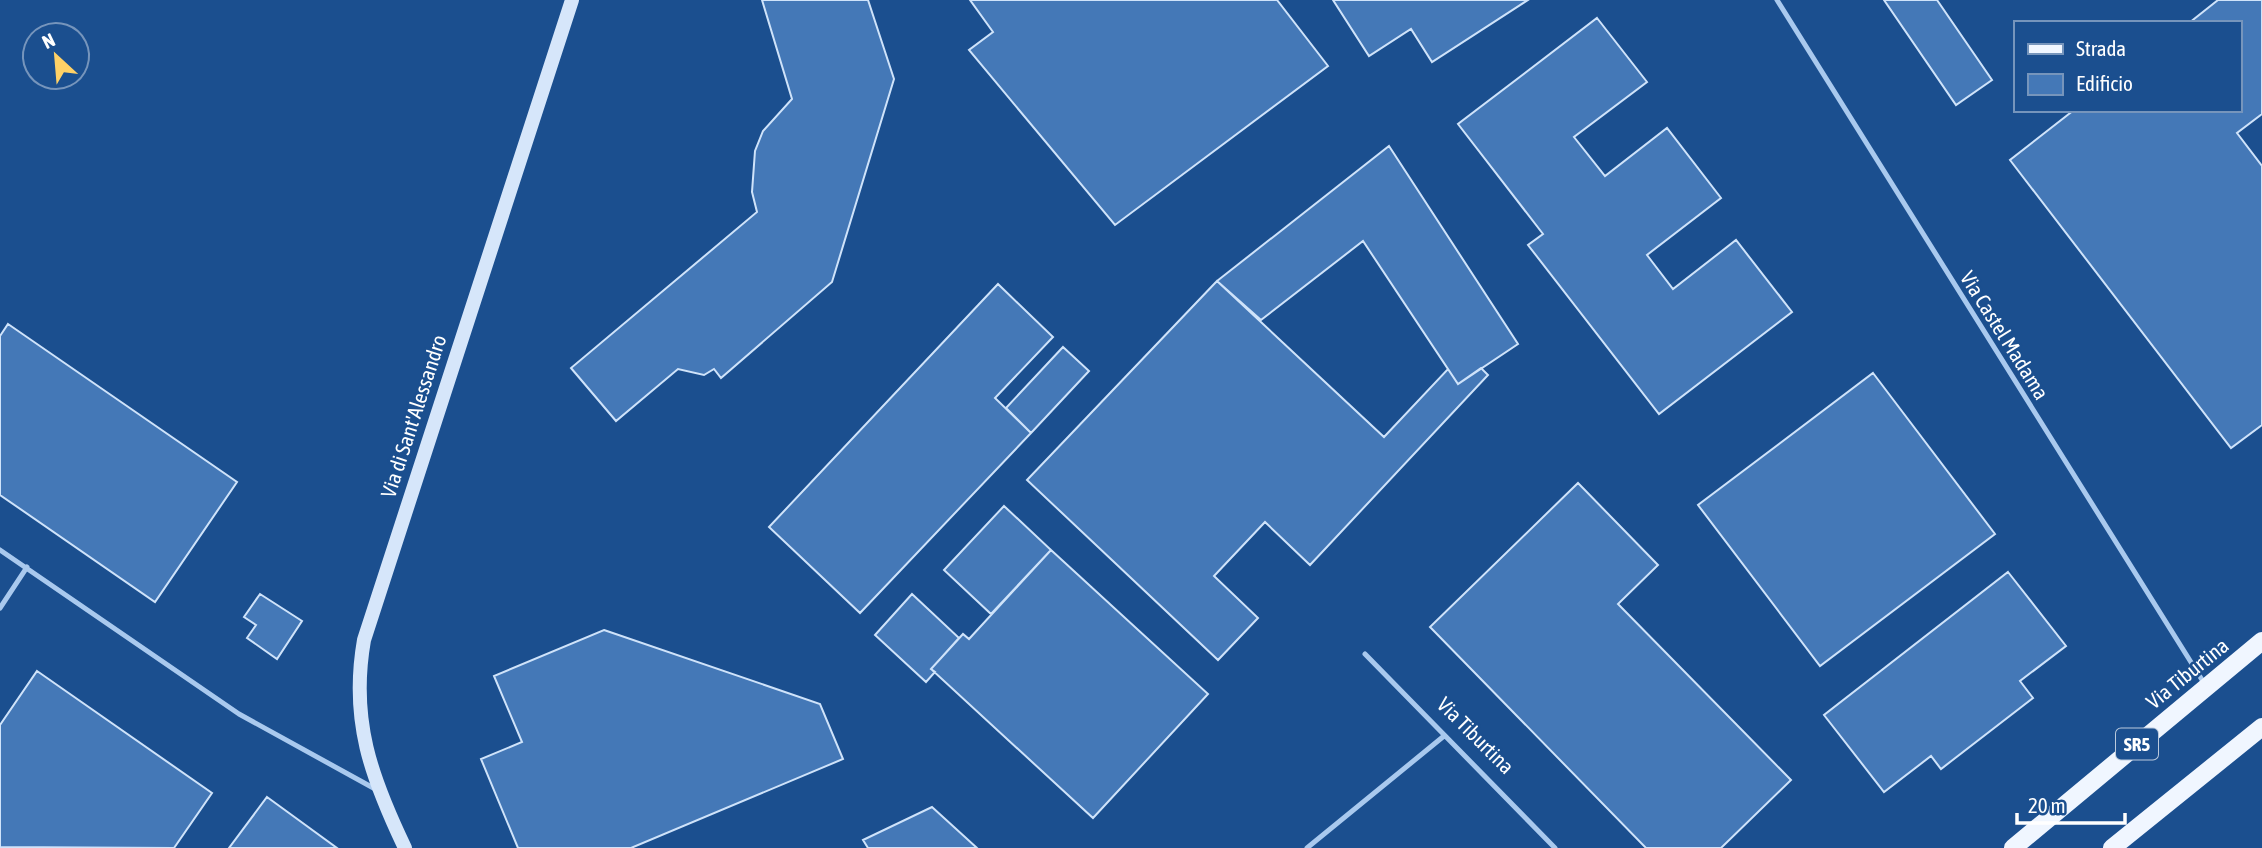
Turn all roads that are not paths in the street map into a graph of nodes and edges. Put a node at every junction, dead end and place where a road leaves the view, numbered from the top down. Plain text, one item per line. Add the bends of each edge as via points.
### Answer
1 (572, 0) edge
2 (1777, 0) edge
3 (0, 550) edge
4 (27, 567) junction
5 (0, 608) edge
6 (2262, 641) edge
7 (1365, 654) dead end
8 (2206, 687) junction
9 (2262, 727) edge
10 (1444, 736) junction
11 (379, 792) junction
12 (405, 848) edge
13 (1307, 848) edge
14 (1555, 848) edge
15 (2013, 848) edge
16 (2112, 848) edge

1 - 11 street, Via di Sant'Alessandro via 364,640 359,718
2 - 8 lane, Via Castel Madama
3 - 4 lane
4 - 5 lane
4 - 11 lane via 239,714
6 - 8 main road, Via Tiburtina / SR5
7 - 10 lane, Via Tiburtina
8 - 15 main road, Via Tiburtina / SR5
9 - 16 main road
10 - 13 lane
10 - 14 lane, Via Tiburtina
11 - 12 street, Via di Sant'Alessandro

